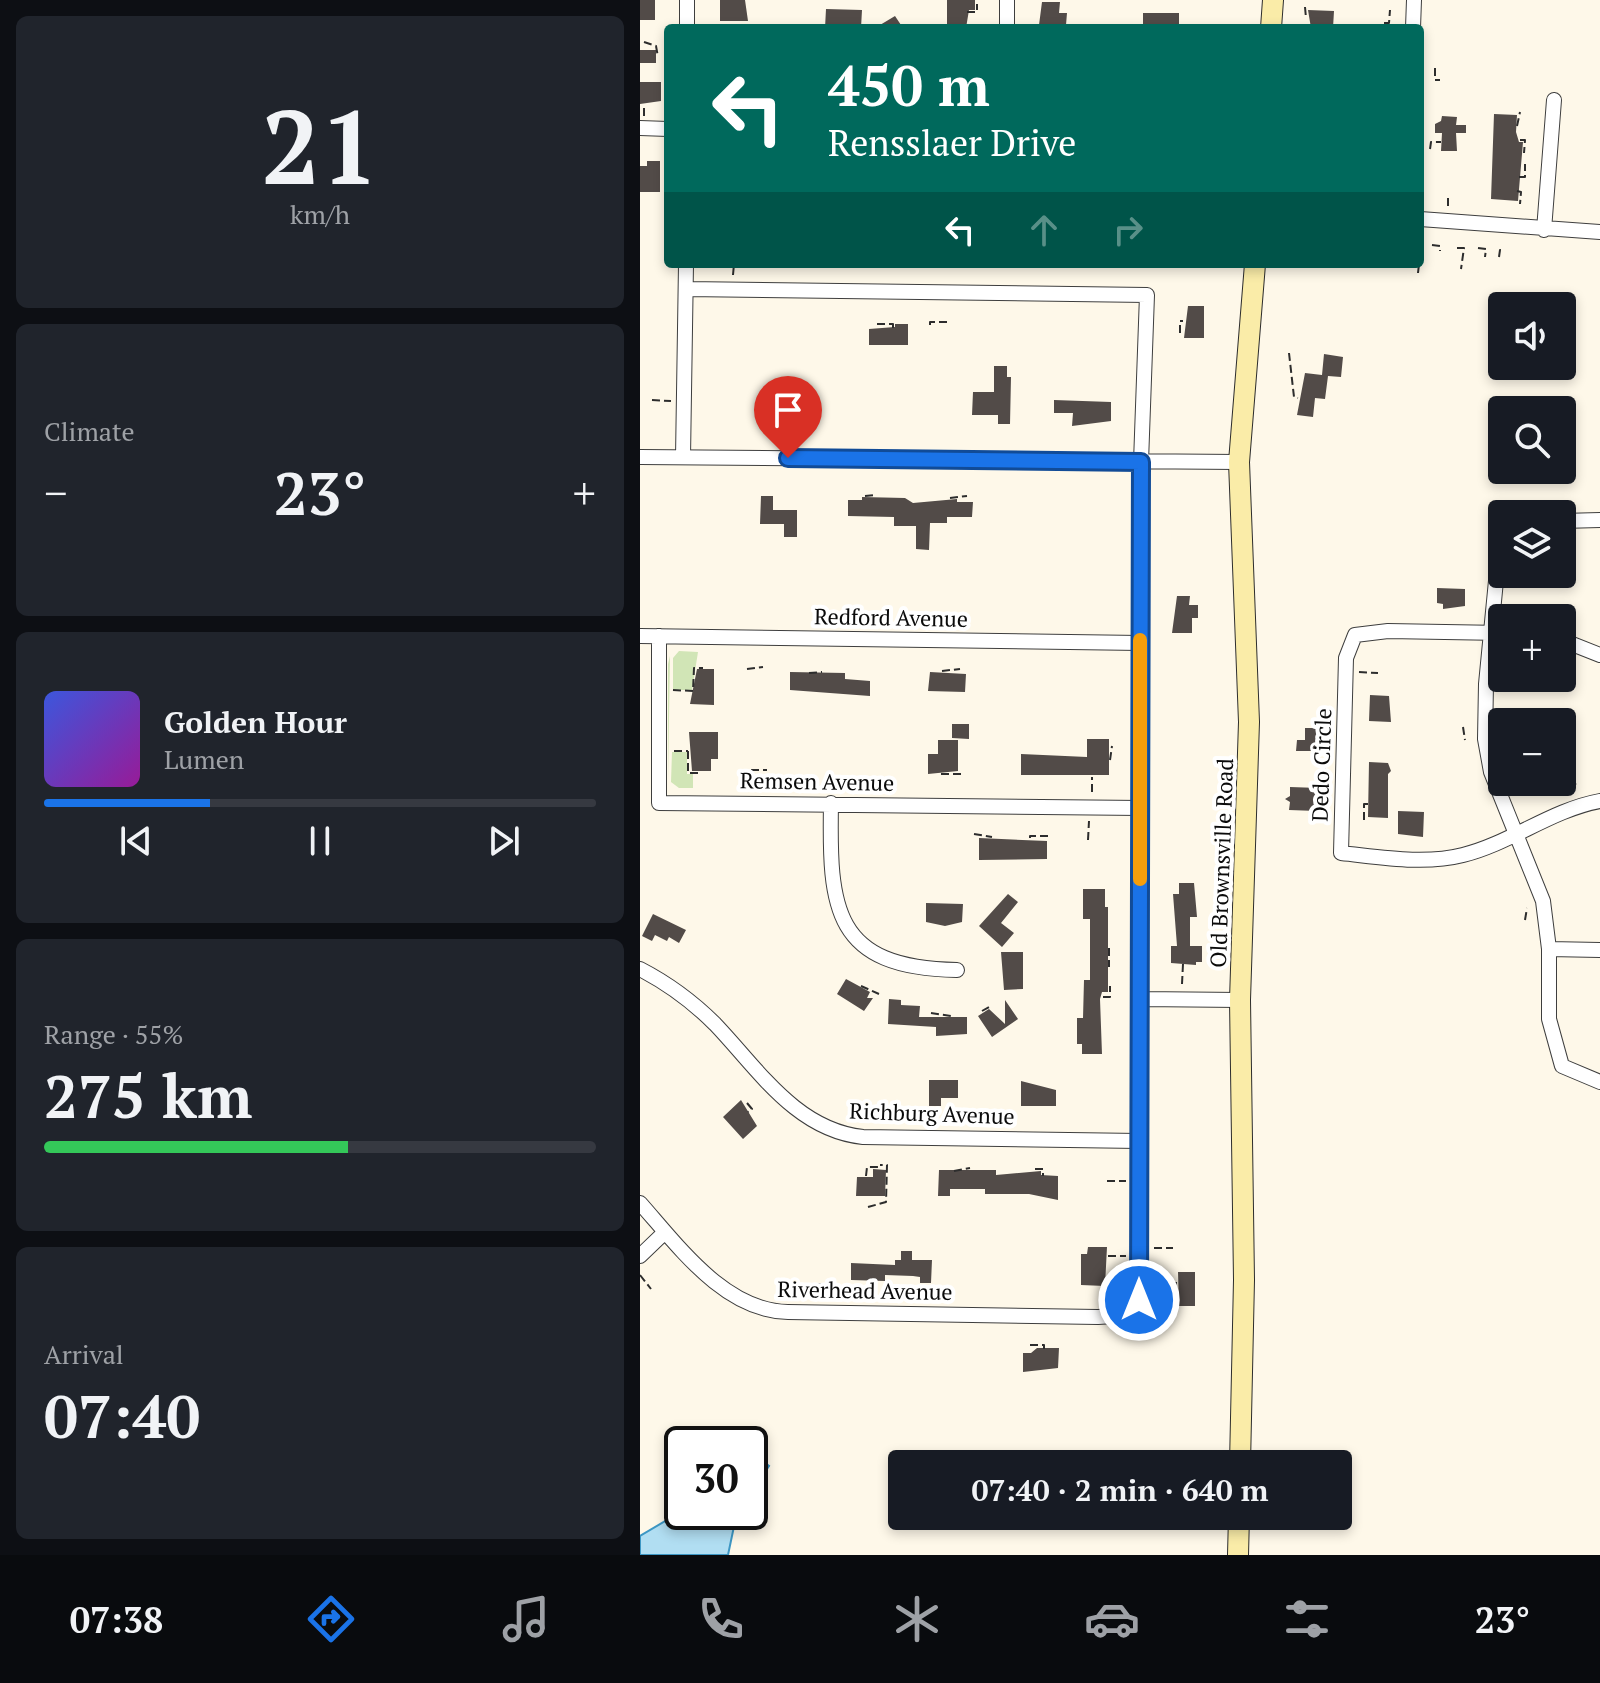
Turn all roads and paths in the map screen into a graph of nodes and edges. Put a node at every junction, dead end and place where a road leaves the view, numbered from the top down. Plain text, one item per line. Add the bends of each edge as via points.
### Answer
1 (687, 0) edge
2 (1007, 0) edge
3 (1273, 0) edge
4 (1414, 0) edge
5 (977, 4) dead end
6 (1305, 7) dead end
7 (1390, 10) dead end
8 (967, 12) dead end
9 (1306, 18) dead end
10 (1384, 23) dead end
11 (687, 24) edge
12 (1007, 24) edge
13 (1271, 24) edge
14 (1413, 24) edge
15 (644, 42) dead end
16 (658, 57) dead end
17 (1435, 68) dead end
18 (1440, 80) dead end
19 (1554, 100) dead end
20 (644, 105) dead end
21 (1520, 112) dead end
22 (642, 123) edge
23 (1517, 126) dead end
24 (664, 128) edge
25 (1520, 140) dead end
26 (1441, 142) dead end
27 (1430, 149) dead end
28 (1524, 153) dead end
29 (1525, 164) dead end
30 (1519, 177) dead end
31 (1517, 191) dead end
32 (1448, 195) dead end
33 (1520, 204) dead end
34 (1448, 211) dead end
35 (1424, 219) edge
36 (1544, 230) junction
37 (1600, 232) edge
38 (1432, 245) dead end
39 (1457, 248) dead end
40 (1478, 248) dead end
41 (1504, 250) dead end
42 (1440, 251) dead end
43 (1485, 257) dead end
44 (1499, 257) dead end
45 (686, 268) edge
46 (1255, 268) edge
47 (1419, 268) edge
48 (1461, 269) dead end
49 (1418, 273) dead end
50 (686, 289) junction
51 (1183, 321) dead end
52 (951, 322) dead end
53 (877, 324) dead end
54 (930, 325) dead end
55 (893, 328) dead end
56 (1180, 333) dead end
57 (1289, 353) dead end
58 (1298, 398) dead end
59 (652, 400) dead end
60 (672, 401) dead end
61 (640, 457) edge
62 (683, 457) junction
63 (1141, 462) junction
64 (1239, 462) junction
65 (876, 495) dead end
66 (865, 496) dead end
67 (967, 496) dead end
68 (950, 498) dead end
69 (1600, 520) edge
70 (1576, 521) edge
71 (1488, 633) edge
72 (640, 636) edge
73 (659, 636) junction
74 (1140, 643) junction
75 (1576, 646) edge
76 (1600, 655) edge
77 (763, 667) dead end
78 (703, 668) dead end
79 (747, 669) dead end
80 (960, 669) dead end
81 (942, 671) dead end
82 (822, 672) dead end
83 (1354, 672) dead end
84 (809, 673) dead end
85 (1378, 673) dead end
86 (671, 690) dead end
87 (1490, 692) edge
88 (1326, 726) dead end
89 (1463, 727) dead end
90 (1323, 738) dead end
91 (1465, 740) dead end
92 (1112, 746) dead end
93 (670, 751) dead end
94 (1110, 760) dead end
95 (1322, 767) dead end
96 (751, 770) dead end
97 (767, 770) dead end
98 (698, 773) dead end
99 (941, 774) dead end
100 (961, 774) dead end
101 (1092, 777) dead end
102 (1579, 782) dead end
103 (1325, 783) dead end
104 (1576, 784) edge
105 (1092, 795) dead end
106 (1600, 801) edge
107 (831, 803) junction
108 (1368, 804) dead end
109 (1141, 808) junction
110 (1089, 820) dead end
111 (1364, 820) dead end
112 (974, 834) dead end
113 (1516, 834) junction
114 (1051, 836) dead end
115 (992, 837) dead end
116 (1030, 838) dead end
117 (1088, 840) dead end
118 (1527, 908) dead end
119 (1525, 920) dead end
120 (1109, 948) dead end
121 (1549, 949) junction
122 (1600, 950) edge
123 (1183, 964) dead end
124 (1109, 967) dead end
125 (640, 969) edge
126 (957, 970) dead end
127 (1182, 984) dead end
128 (861, 986) dead end
129 (1110, 986) dead end
130 (879, 994) dead end
131 (1103, 997) dead end
132 (1140, 999) junction
133 (1240, 1000) junction
134 (991, 1010) dead end
135 (982, 1011) dead end
136 (931, 1013) dead end
137 (951, 1016) dead end
138 (1600, 1082) edge
139 (747, 1103) dead end
140 (748, 1112) dead end
141 (1139, 1141) junction
142 (970, 1168) dead end
143 (1035, 1169) dead end
144 (954, 1171) dead end
145 (866, 1176) dead end
146 (1043, 1176) dead end
147 (1107, 1181) dead end
148 (1126, 1181) dead end
149 (640, 1203) edge
150 (868, 1207) dead end
151 (665, 1232) junction
152 (1152, 1248) dead end
153 (1173, 1248) dead end
154 (640, 1256) edge
155 (1108, 1256) dead end
156 (1126, 1256) dead end
157 (640, 1275) edge
158 (827, 1281) dead end
159 (1176, 1282) dead end
160 (814, 1284) dead end
161 (651, 1289) dead end
162 (1175, 1300) dead end
163 (1030, 1345) dead end
164 (1044, 1349) dead end
165 (1240, 1450) edge
166 (1239, 1530) edge
167 (1238, 1555) edge

1 - 11 street
2 - 12 street
3 - 13 street
4 - 14 street
5 - 8 path via 977,12
6 - 9 path
7 - 10 path via 1389,23
15 - 16 path via 656,46
17 - 18 path via 1435,80
19 - 36 street
20 - 22 path
21 - 23 path
22 - 24 street
25 - 28 path via 1525,140
26 - 27 path via 1431,142
29 - 30 path via 1525,177
31 - 33 path
32 - 34 path
35 - 36 street
36 - 37 street
38 - 42 path
39 - 48 path via 1464,248
40 - 43 path via 1486,249
41 - 44 path
45 - 50 street
46 - 64 street, Old Brownsville Road
47 - 49 path
50 - 62 street
50 - 63 street via 1147,295
51 - 56 path
52 - 54 path
53 - 55 path
57 - 58 path
59 - 60 path
61 - 62 street
62 - 63 street
63 - 64 street
63 - 74 street
64 - 133 street, Old Brownsville Road via 1249,722
65 - 66 path
67 - 68 path
69 - 70 street
71 - 113 street, Dedo Circle via 1355,635 1346,658 1341,853 1445,859
72 - 73 street, Redford Avenue
73 - 74 street, Redford Avenue
73 - 107 street, Remsen Avenue via 659,803
74 - 109 street
75 - 76 street
77 - 79 path
78 - 86 path via 694,668 693,691
80 - 81 path
82 - 84 path
83 - 85 path
87 - 113 street via 1485,739 1491,772
88 - 90 path
89 - 91 path
92 - 94 path
93 - 98 path via 688,751 688,773
95 - 103 path
96 - 97 path
99 - 100 path
101 - 105 path
102 - 104 path
106 - 113 street
107 - 109 street, Remsen Avenue
107 - 126 street via 832,888 846,925 870,951 897,965
108 - 111 path
109 - 132 street
110 - 117 path
112 - 115 path
113 - 121 street via 1541,891
114 - 116 path
118 - 119 path
120 - 124 path
121 - 122 street
121 - 138 street via 1548,1010 1562,1066
123 - 127 path
125 - 141 street, Richburg Avenue via 696,1006 795,1109 831,1131 863,1137
128 - 130 path
129 - 131 path via 1110,997
132 - 133 street
132 - 141 street
133 - 165 street, Old Brownsville Road
134 - 135 path
136 - 137 path
139 - 140 path via 752,1109
141 - 151 street, Riverhead Avenue via 1139,1300 1130,1315 759,1309 741,1301
142 - 144 path
143 - 146 path via 1043,1169
145 - 150 path via 867,1167 887,1165 886,1202
147 - 148 path
149 - 151 street, Riverhead Avenue
151 - 154 street
152 - 153 path
155 - 156 path
157 - 161 path
158 - 160 path
159 - 162 path
163 - 164 path
166 - 167 street

